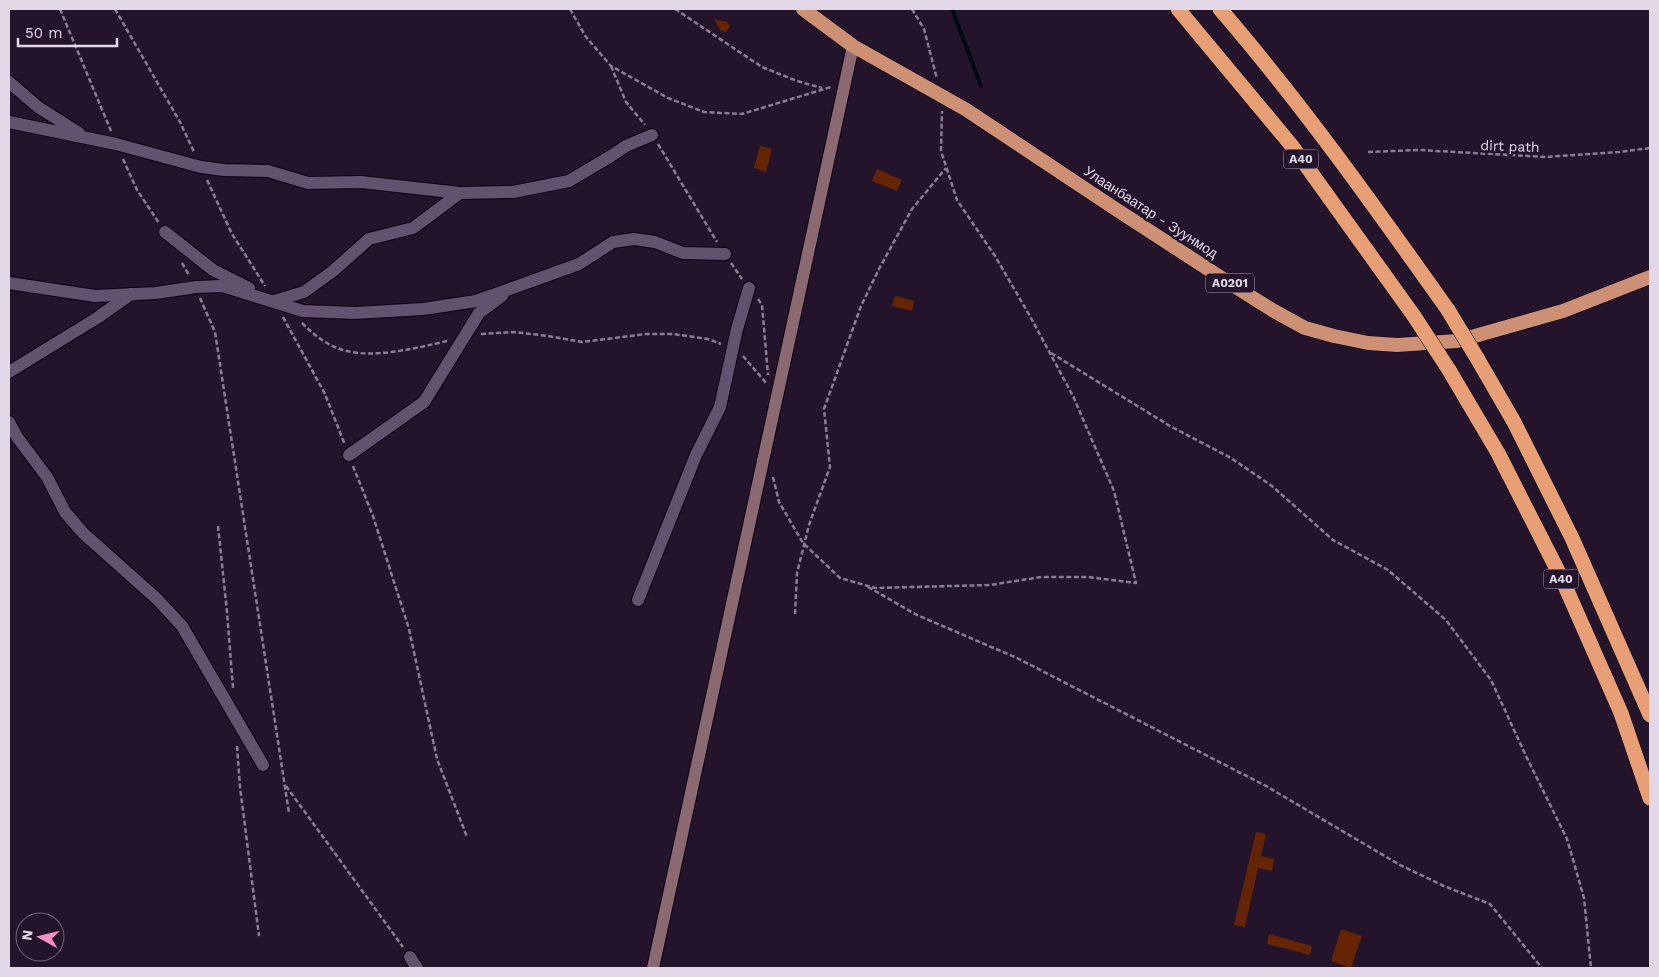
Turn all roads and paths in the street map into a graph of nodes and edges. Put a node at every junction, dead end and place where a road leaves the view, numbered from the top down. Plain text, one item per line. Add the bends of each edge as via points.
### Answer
1 (60, 9) edge
2 (570, 9) edge
3 (675, 9) edge
4 (803, 9) edge
5 (912, 9) edge
6 (1178, 9) edge
7 (1220, 9) edge
8 (853, 46) junction
9 (9, 82) edge
10 (844, 87) junction
11 (824, 89) junction
12 (942, 95) junction
13 (9, 122) edge
14 (652, 135) dead end
15 (86, 138) junction
16 (116, 144) junction
17 (1650, 148) edge
18 (1368, 152) dead end
19 (946, 168) junction
20 (460, 193) junction
21 (165, 232) joint
22 (725, 254) dead end
23 (178, 256) dead end
24 (1650, 277) edge
25 (9, 283) edge
26 (196, 288) junction
27 (514, 288) junction
28 (749, 288) dead end
29 (131, 294) junction
30 (274, 301) junction
31 (300, 321) dead end
32 (464, 337) junction
33 (727, 346) dead end
34 (1050, 353) junction
35 (740, 355) dead end
36 (9, 372) edge
37 (769, 387) dead end
38 (9, 422) edge
39 (349, 455) dead end
40 (772, 476) dead end
41 (863, 584) junction
42 (638, 600) dead end
43 (795, 614) dead end
44 (409, 629) dead end
45 (1650, 715) edge
46 (263, 765) dead end
47 (285, 784) junction
48 (1650, 798) edge
49 (289, 813) dead end
50 (467, 837) dead end
51 (410, 957) joint
52 (417, 968) edge
53 (653, 968) edge
54 (1542, 968) edge
55 (1591, 968) edge

1 - 16 path
2 - 11 path via 586,37 611,66 668,98 704,112 742,114
3 - 11 path via 762,66
4 - 8 highway, A0201
5 - 12 path via 924,29
6 - 48 highway, A40, bridge via 1292,146 1450,370 1498,453 1562,579 1621,713
7 - 45 highway, A40, bridge via 1256,50 1448,310 1514,422 1572,538
8 - 10 main road
8 - 12 highway, Улаанбаатар - Зуунмод / A0201
9 - 15 street via 38,107
10 - 11 path
10 - 53 main road
12 - 19 path via 941,151
12 - 24 highway, Улаанбаатар - Зуунмод / A0201 via 1274,311 1305,328 1334,336 1397,345 1457,342 1563,311
13 - 15 street
14 - 20 street via 626,146 569,182 513,192
15 - 16 street
16 - 20 street via 200,167 268,171 308,183 362,182
16 - 21 path via 137,190
17 - 18 path, dirt path via 1546,157 1419,150
19 - 34 path via 957,200 995,256
19 - 43 path via 912,209 879,270 861,306 824,409 830,467 809,525 797,573
20 - 30 street via 413,228 369,239 304,292
21 - 30 street via 213,270
22 - 27 street via 683,253 656,242 634,239 613,242 579,264
23 - 26 path
25 - 29 street via 95,296
26 - 29 street
26 - 30 street via 222,286
26 - 47 path via 215,332
27 - 30 street via 476,300 423,309 375,312 304,311
27 - 32 street via 479,313
28 - 42 street via 720,407 696,455
29 - 36 street
31 - 32 path via 316,337 340,350 368,354 413,349
32 - 33 path via 514,332 582,342 673,334 708,339
32 - 39 street via 424,402
34 - 41 path via 1073,396 1114,491 1136,583 1041,577 990,585 875,588
34 - 55 path via 1170,426 1231,458 1272,486 1333,540 1388,570 1446,620 1491,680 1567,839 1584,898
35 - 37 path
38 - 46 street via 16,437 47,477 65,512 82,532 158,599 182,626
40 - 41 path via 780,502 802,544 840,578
41 - 54 path via 917,615 1017,658 1266,786 1400,865 1490,904
44 - 50 path via 437,759
47 - 49 path
47 - 51 path
51 - 52 street

